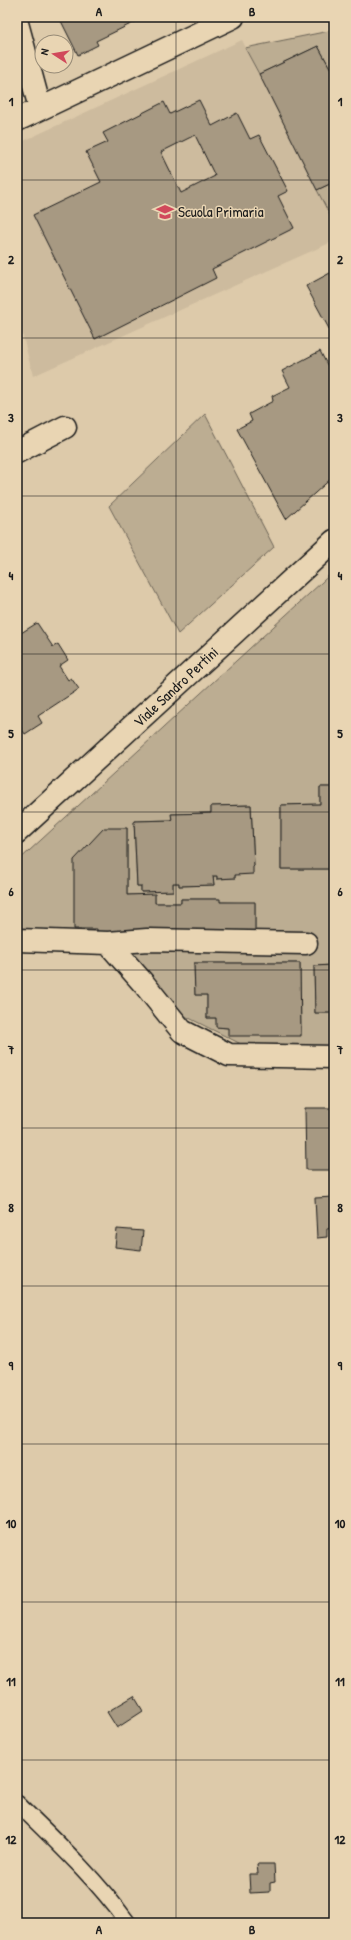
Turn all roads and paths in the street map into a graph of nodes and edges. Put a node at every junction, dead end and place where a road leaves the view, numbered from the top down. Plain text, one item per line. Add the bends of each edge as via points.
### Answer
1 (233, 17) edge
2 (17, 23) edge
3 (40, 108) junction
4 (17, 120) edge
5 (65, 428) dead end
6 (17, 452) edge
7 (334, 541) edge
8 (17, 832) edge
9 (17, 940) edge
10 (108, 943) junction
11 (306, 943) dead end
12 (334, 1057) edge
13 (17, 1803) edge
14 (128, 1923) edge

1 - 3 street
2 - 3 street
3 - 4 street
5 - 6 street
7 - 8 street, Viale Sandro Pertini
9 - 10 street
10 - 11 street via 147,940
10 - 12 street via 182,1031 229,1055
13 - 14 lane via 68,1852

